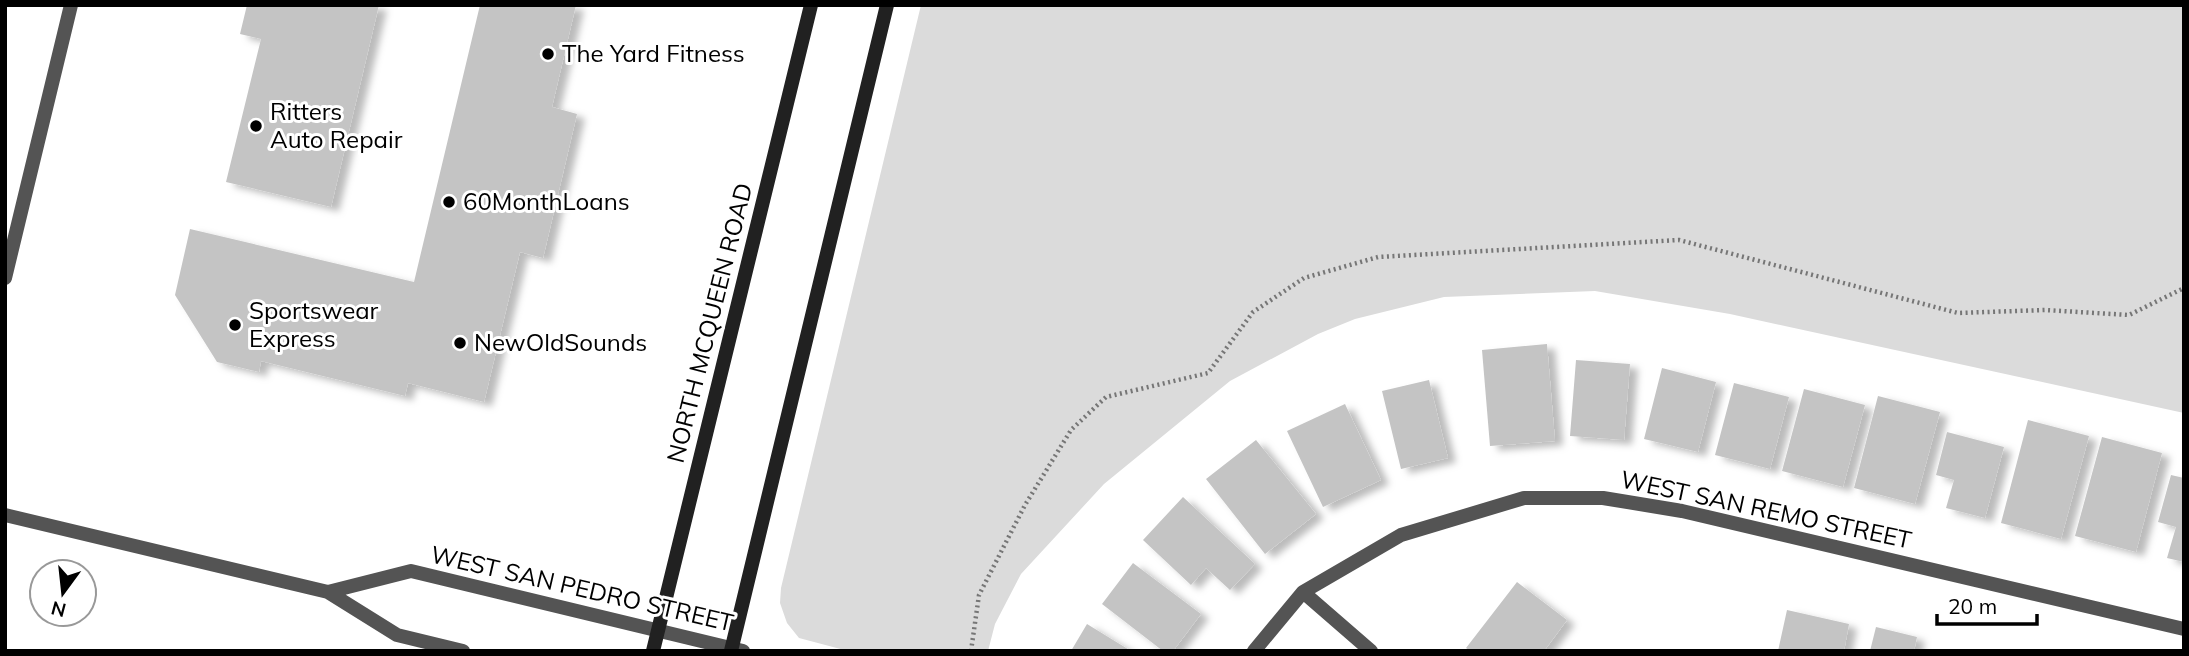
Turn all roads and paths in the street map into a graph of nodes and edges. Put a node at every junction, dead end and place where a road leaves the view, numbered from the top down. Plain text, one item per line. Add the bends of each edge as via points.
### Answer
1 (71, 5) edge
2 (811, 5) edge
3 (887, 5) edge
4 (5, 278) edge
5 (2184, 288) edge
6 (5, 515) edge
7 (328, 592) junction
8 (1303, 592) junction
9 (659, 629) junction
10 (2184, 629) edge
11 (735, 650) edge
12 (463, 651) edge
13 (653, 651) edge
14 (971, 651) edge
15 (1255, 651) edge
16 (1371, 651) edge

1 - 4 street
2 - 9 main road, NORTH MCQUEEN ROAD
3 - 11 main road
5 - 14 path via 2129,315 2045,310 1958,313 1679,240 1378,257 1304,278 1253,312 1208,373 1106,397 1071,430 1025,505 979,595
6 - 7 street, WEST SAN PEDRO STREET
7 - 9 street, WEST SAN PEDRO STREET via 411,571
7 - 12 street, WEST SAN PEDRO STREET via 397,635
8 - 10 street, WEST SAN REMO STREET via 1401,535 1524,498 1602,498 1682,511
8 - 15 street, WEST SAN REMO STREET
8 - 16 street
9 - 11 street, WEST SAN PEDRO STREET
9 - 13 main road, NORTH MCQUEEN ROAD

